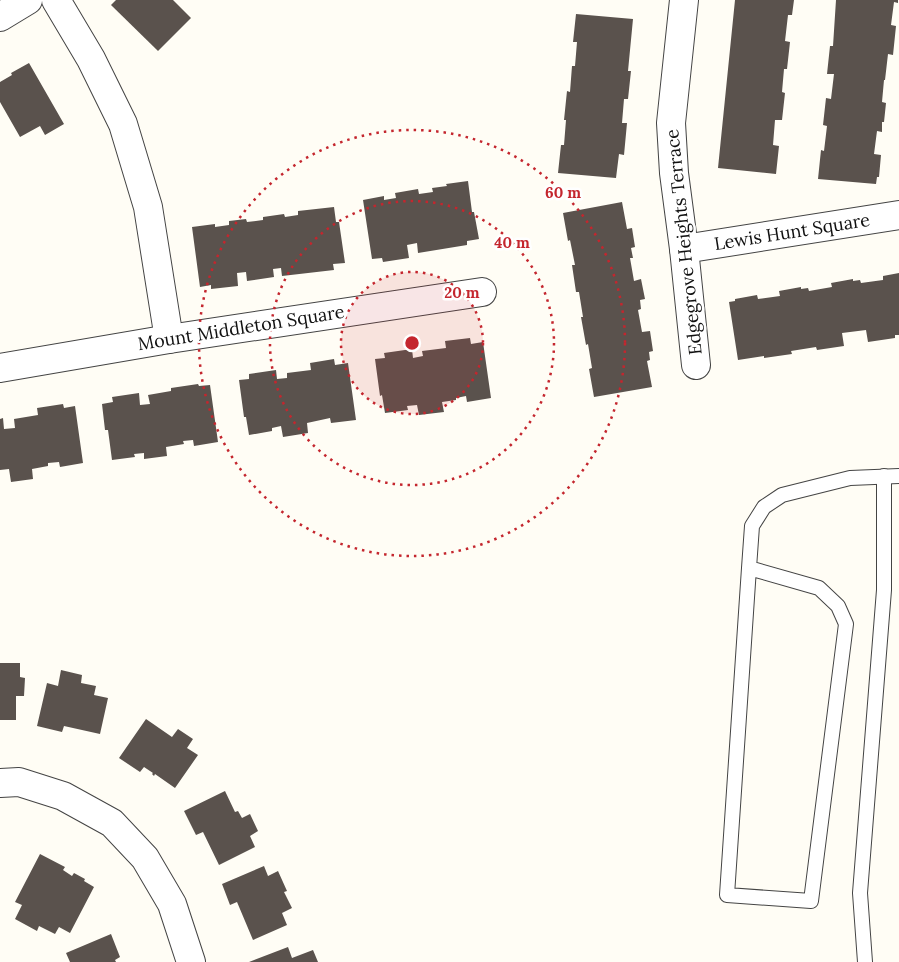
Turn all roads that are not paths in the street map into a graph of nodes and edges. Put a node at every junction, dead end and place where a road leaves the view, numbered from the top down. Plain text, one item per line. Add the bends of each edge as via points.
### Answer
1 (28, 0) edge
2 (56, 0) edge
3 (684, 0) edge
4 (0, 17) edge
5 (899, 215) edge
6 (684, 249) junction
7 (482, 292) dead end
8 (169, 339) junction
9 (696, 365) dead end
10 (0, 368) edge
11 (884, 476) junction
12 (899, 476) edge
13 (749, 568) junction
14 (0, 783) edge
15 (191, 962) edge
16 (865, 962) edge

1 - 4 street
2 - 8 street via 91,59 122,124 148,207
3 - 6 street, Edgegrove Heights Terrace via 671,123
5 - 6 street, Lewis Hunt Square
6 - 9 street, Edgegrove Heights Terrace
7 - 8 street, Mount Middleton Square
8 - 10 street, Mount Middleton Square
11 - 12 lane
11 - 13 lane via 850,478 782,495 764,507 752,526
11 - 16 lane via 884,590 860,893
13 - 13 lane via 819,588 838,606 846,624 811,901 727,895
14 - 15 street via 19,782 64,796 112,823 145,858 172,904

